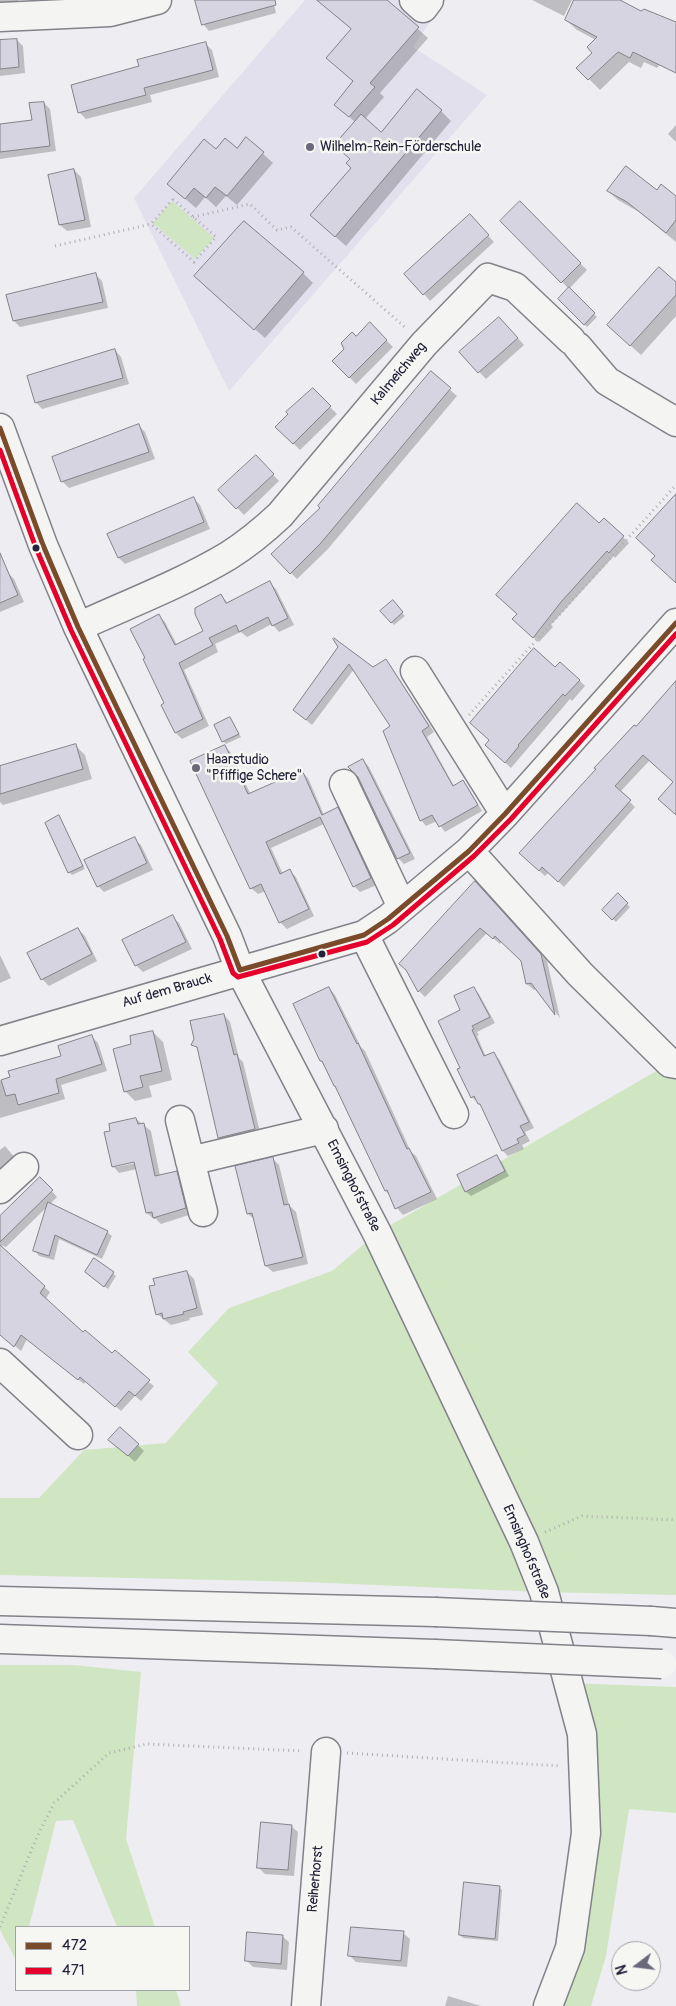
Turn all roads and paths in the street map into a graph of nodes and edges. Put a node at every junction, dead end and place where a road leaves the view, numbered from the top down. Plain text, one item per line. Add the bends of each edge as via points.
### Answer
1 (157, 0) edge
2 (414, 0) edge
3 (429, 0) edge
4 (0, 16) edge
5 (193, 217) junction
6 (151, 224) junction
7 (55, 246) dead end
8 (424, 344) junction
9 (676, 422) edge
10 (0, 428) edge
11 (676, 485) edge
12 (676, 623) edge
13 (78, 627) junction
14 (416, 671) dead end
15 (454, 732) junction
16 (344, 784) dead end
17 (505, 814) junction
18 (469, 851) junction
19 (402, 907) junction
20 (364, 935) junction
21 (240, 970) junction
22 (0, 1040) edge
23 (676, 1064) edge
24 (454, 1114) dead end
25 (180, 1120) dead end
26 (324, 1129) junction
27 (190, 1161) junction
28 (24, 1167) dead end
29 (0, 1189) edge
30 (203, 1212) dead end
31 (0, 1363) edge
32 (78, 1435) dead end
33 (676, 1520) edge
34 (524, 1542) junction
35 (0, 1601) edge
36 (664, 1622) edge
37 (0, 1639) edge
38 (669, 1664) edge
39 (326, 1752) junction
40 (584, 1766) junction
41 (0, 1927) edge
42 (306, 2006) edge
43 (548, 2006) edge

1 - 4 main road via 110,12
2 - 3 main road via 423,8
5 - 6 path via 173,199
5 - 6 path via 216,237 194,262
5 - 8 path via 250,204 276,230 291,227
6 - 7 path
8 - 9 main road, Kalmeichweg via 488,278 515,287 574,343 607,381
8 - 13 main road, Kalmeichweg via 280,515 256,536 195,574
10 - 13 main road, Emsinghofstraße via 42,545
11 - 15 path
12 - 17 main road, Auf dem Brauck
13 - 21 main road, Emsinghofstraße via 227,936
14 - 15 main road
15 - 17 main road
16 - 19 main road
17 - 18 main road, Auf dem Brauck
18 - 19 main road, Auf dem Brauck
18 - 23 main road via 580,974 670,1064
19 - 20 main road, Auf dem Brauck
20 - 21 main road, Auf dem Brauck
20 - 24 main road
21 - 22 main road, Auf dem Brauck
21 - 26 main road, Emsinghofstraße
25 - 27 main road
26 - 27 main road, Emsinghofstraße
26 - 34 main road, Emsinghofstraße
27 - 30 main road
28 - 29 main road
31 - 32 main road
33 - 34 path via 582,1516
34 - 40 main road, Emsinghofstraße via 544,1592 570,1683 582,1734
35 - 36 main road, bridge via 435,1612
37 - 38 main road, bridge
39 - 40 path
39 - 41 path via 147,1744 109,1753 54,1803
39 - 42 main road, Reiherhorst
40 - 43 main road, Emsinghofstraße via 586,1832 570,1948

